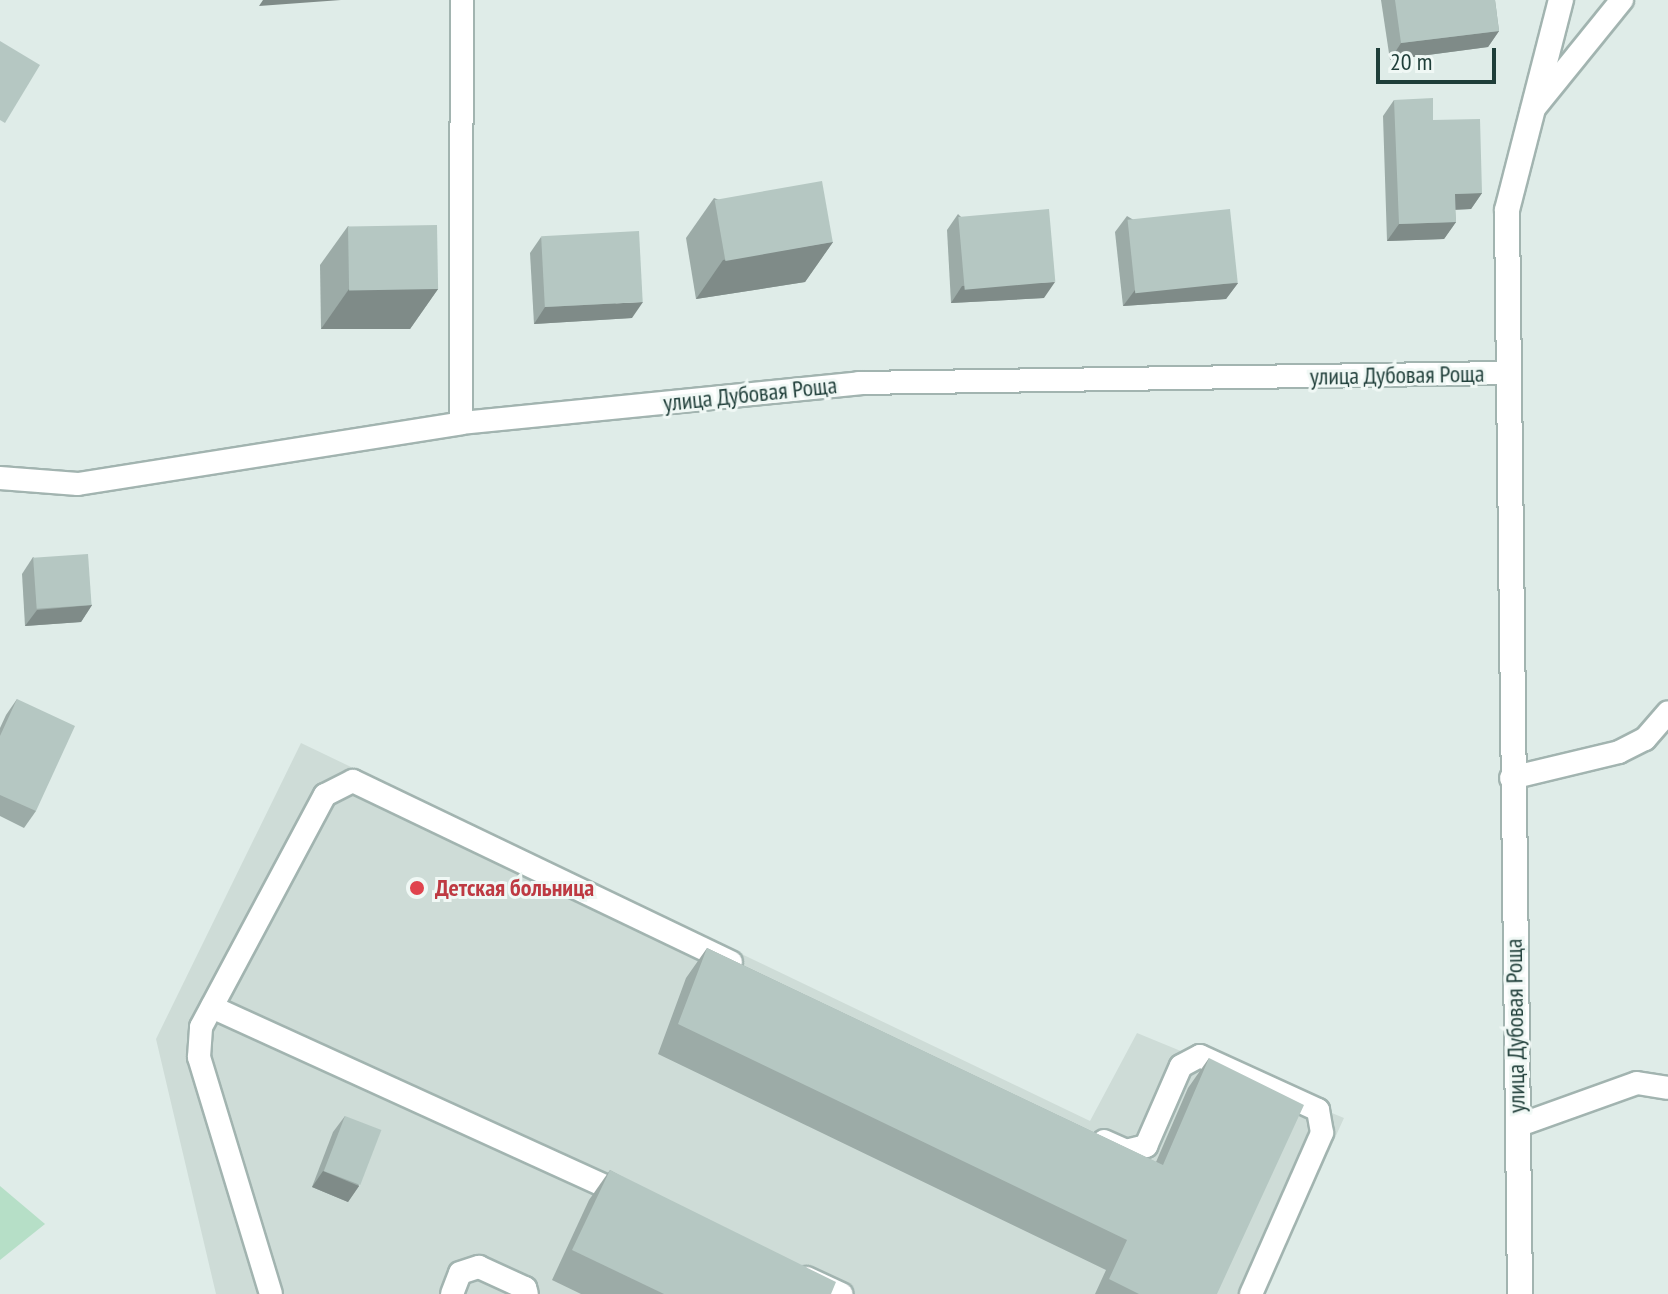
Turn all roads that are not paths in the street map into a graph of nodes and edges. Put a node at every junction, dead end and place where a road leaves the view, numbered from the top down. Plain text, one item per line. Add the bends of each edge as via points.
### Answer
1 (462, 0) edge
2 (1561, 0) edge
3 (1622, 0) edge
4 (1532, 111) junction
5 (1505, 373) junction
6 (461, 423) junction
7 (0, 478) edge
8 (1668, 713) edge
9 (1511, 778) junction
10 (754, 973) edge
11 (212, 1007) junction
12 (1668, 1088) edge
13 (1517, 1126) junction
14 (1083, 1131) edge
15 (642, 1203) edge
16 (785, 1268) edge
17 (271, 1294) edge
18 (452, 1294) edge
19 (527, 1294) edge
20 (842, 1294) edge
21 (1251, 1294) edge
22 (1520, 1294) edge

1 - 6 lane
2 - 4 street, улица Дубовая Роща
3 - 4 lane
4 - 5 street, улица Дубовая Роща via 1507,210
5 - 6 lane, улица Дубовая Роща via 859,383
5 - 9 street, улица Дубовая Роща
6 - 7 lane, улица Дубовая Роща via 78,484
8 - 9 lane via 1645,739 1619,752
9 - 13 street, улица Дубовая Роща
10 - 11 lane via 353,781 325,795
11 - 15 lane
11 - 17 lane via 201,1027 199,1057
12 - 13 lane via 1637,1083
13 - 22 street, улица Дубовая Роща
14 - 21 lane via 1126,1151 1146,1146 1181,1066 1200,1056 1318,1110 1322,1133
16 - 20 lane
18 - 19 lane via 460,1273 479,1267 525,1288

